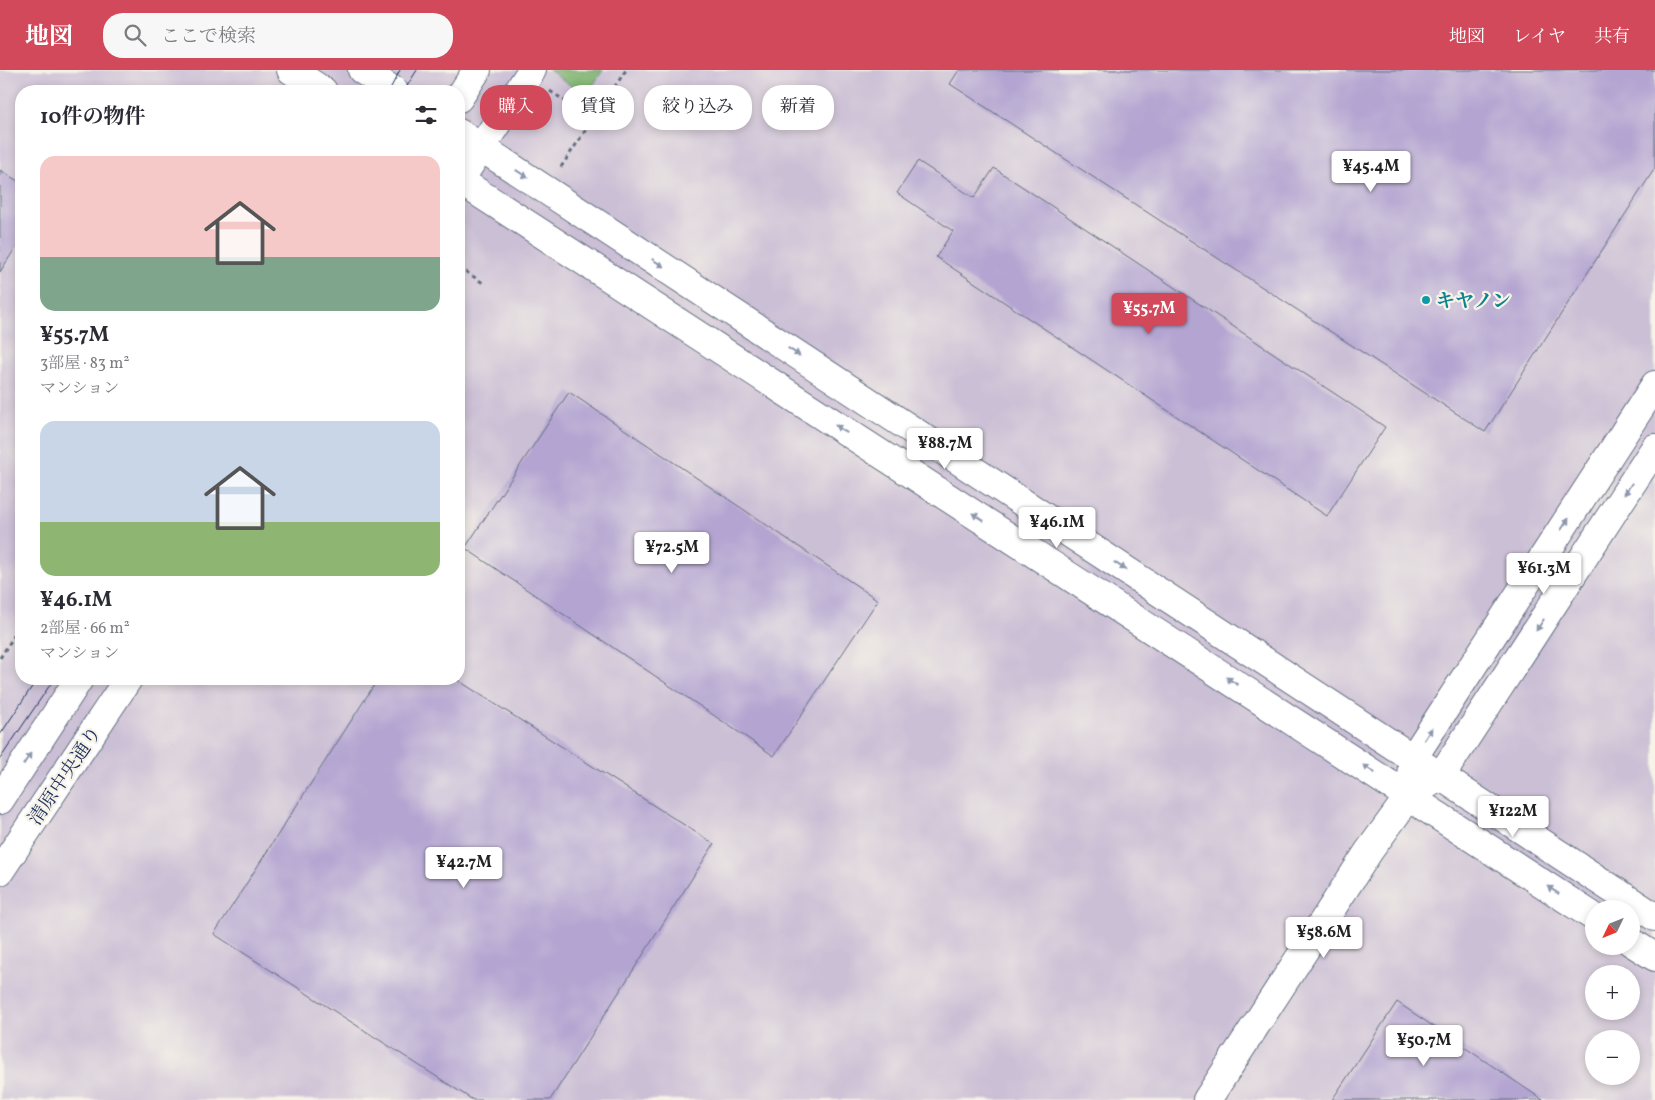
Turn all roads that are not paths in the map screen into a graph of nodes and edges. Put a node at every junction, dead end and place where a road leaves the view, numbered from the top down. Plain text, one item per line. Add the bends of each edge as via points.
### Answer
1 (291, 70) edge
2 (362, 70) edge
3 (477, 70) edge
4 (539, 80) edge
5 (314, 85) edge
6 (385, 85) edge
7 (465, 89) edge
8 (465, 137) edge
9 (481, 147) junction
10 (465, 171) edge
11 (465, 184) edge
12 (1655, 386) edge
13 (1655, 448) edge
14 (76, 685) edge
15 (124, 685) edge
16 (1413, 758) junction
17 (1441, 776) junction
18 (1410, 795) junction
19 (0, 800) edge
20 (0, 871) edge
21 (1585, 911) edge
22 (1655, 916) edge
23 (1640, 948) edge
24 (1655, 957) edge
25 (1207, 1100) edge

1 - 5 street
2 - 6 street
3 - 7 street
4 - 9 street
8 - 9 street
9 - 10 street
9 -> 16 street
18 -> 11 street
16 -> 12 street
13 -> 17 street
19 -> 14 street, 清原中央通り
15 - 20 street, 清原中央通り
16 - 17 street
16 - 18 street
17 - 18 street
17 - 22 street
21 -> 18 street
18 - 25 street via 1369,851
23 - 24 street

